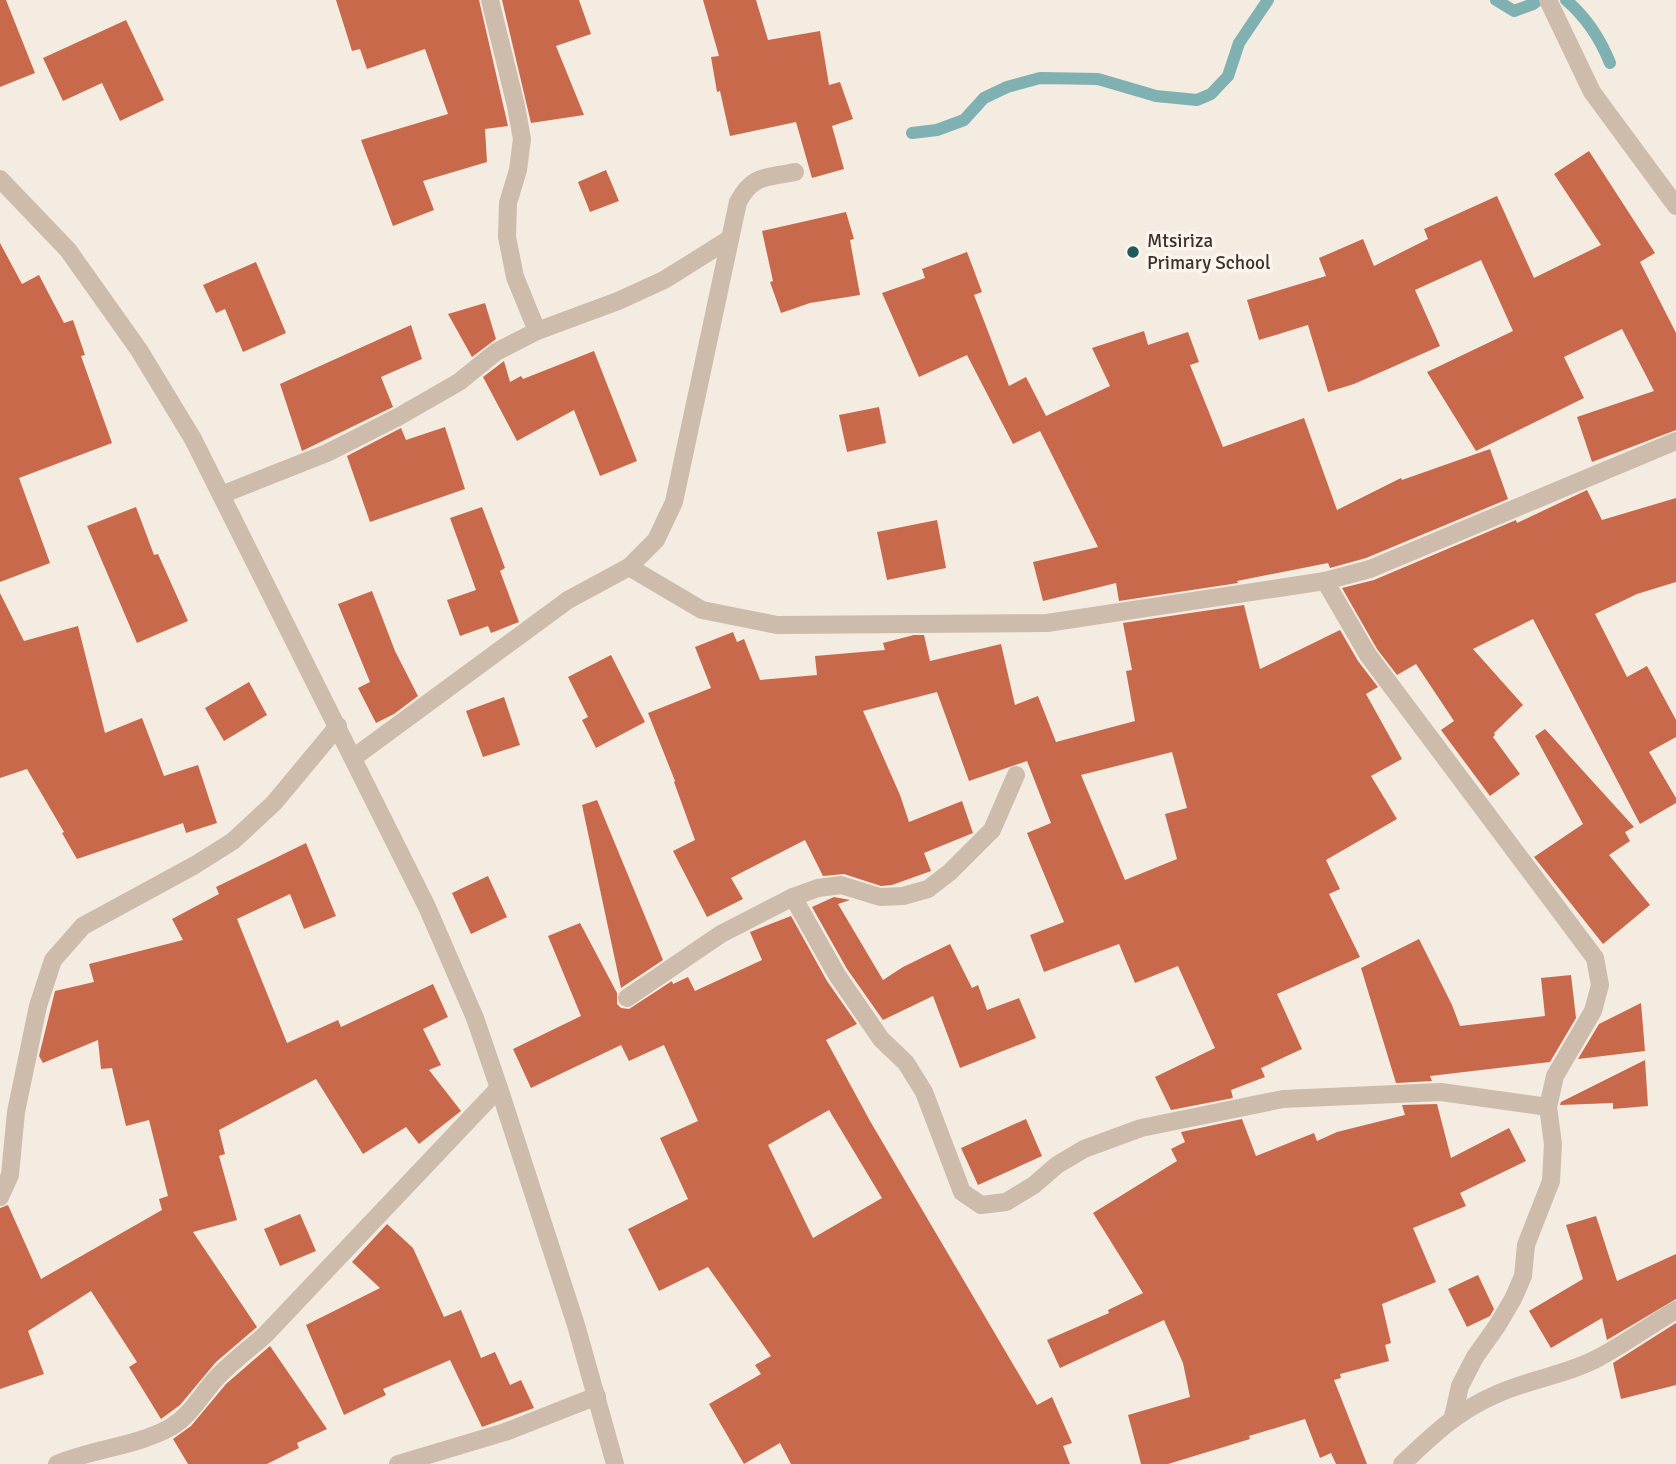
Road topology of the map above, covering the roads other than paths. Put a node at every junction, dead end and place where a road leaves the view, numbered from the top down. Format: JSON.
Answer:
{"nodes":[{"id":1,"x":490,"y":0,"type":"edge"},
{"id":2,"x":1548,"y":0,"type":"edge"},
{"id":3,"x":795,"y":172,"type":"dead end"},
{"id":4,"x":0,"y":179,"type":"edge"},
{"id":5,"x":1676,"y":206,"type":"edge"},
{"id":6,"x":728,"y":240,"type":"junction"},
{"id":7,"x":537,"y":331,"type":"junction"},
{"id":8,"x":1676,"y":441,"type":"edge"},
{"id":9,"x":221,"y":495,"type":"junction"},
{"id":10,"x":629,"y":567,"type":"junction"},
{"id":11,"x":1325,"y":581,"type":"junction"},
{"id":12,"x":338,"y":726,"type":"junction"},
{"id":13,"x":353,"y":758,"type":"junction"},
{"id":14,"x":1016,"y":775,"type":"dead end"},
{"id":15,"x":793,"y":897,"type":"junction"},
{"id":16,"x":627,"y":998,"type":"dead end"},
{"id":17,"x":499,"y":1088,"type":"junction"},
{"id":18,"x":1548,"y":1107,"type":"junction"},
{"id":19,"x":0,"y":1197,"type":"edge"},
{"id":20,"x":1676,"y":1310,"type":"edge"},
{"id":21,"x":597,"y":1396,"type":"junction"},
{"id":22,"x":1453,"y":1417,"type":"junction"},
{"id":23,"x":57,"y":1464,"type":"edge"},
{"id":24,"x":398,"y":1464,"type":"edge"},
{"id":25,"x":615,"y":1464,"type":"edge"},
{"id":26,"x":1402,"y":1464,"type":"edge"}],
"edges":[{"from":1,"to":7,"type":"street"},
{"from":2,"to":5,"type":"street"},
{"from":3,"to":6,"type":"street"},
{"from":4,"to":9,"type":"street"},
{"from":6,"to":7,"type":"street"},
{"from":6,"to":10,"type":"street"},
{"from":7,"to":9,"type":"street"},
{"from":8,"to":11,"type":"street"},
{"from":9,"to":12,"type":"street"},
{"from":10,"to":11,"type":"street"},
{"from":10,"to":13,"type":"street"},
{"from":11,"to":18,"type":"street"},
{"from":12,"to":13,"type":"street"},
{"from":12,"to":19,"type":"street"},
{"from":13,"to":17,"type":"street"},
{"from":14,"to":15,"type":"street"},
{"from":15,"to":16,"type":"street"},
{"from":15,"to":18,"type":"street"},
{"from":17,"to":21,"type":"street"},
{"from":17,"to":23,"type":"street"},
{"from":18,"to":22,"type":"street"},
{"from":20,"to":22,"type":"street"},
{"from":21,"to":24,"type":"street"},
{"from":21,"to":25,"type":"street"},
{"from":22,"to":26,"type":"street"}]}
